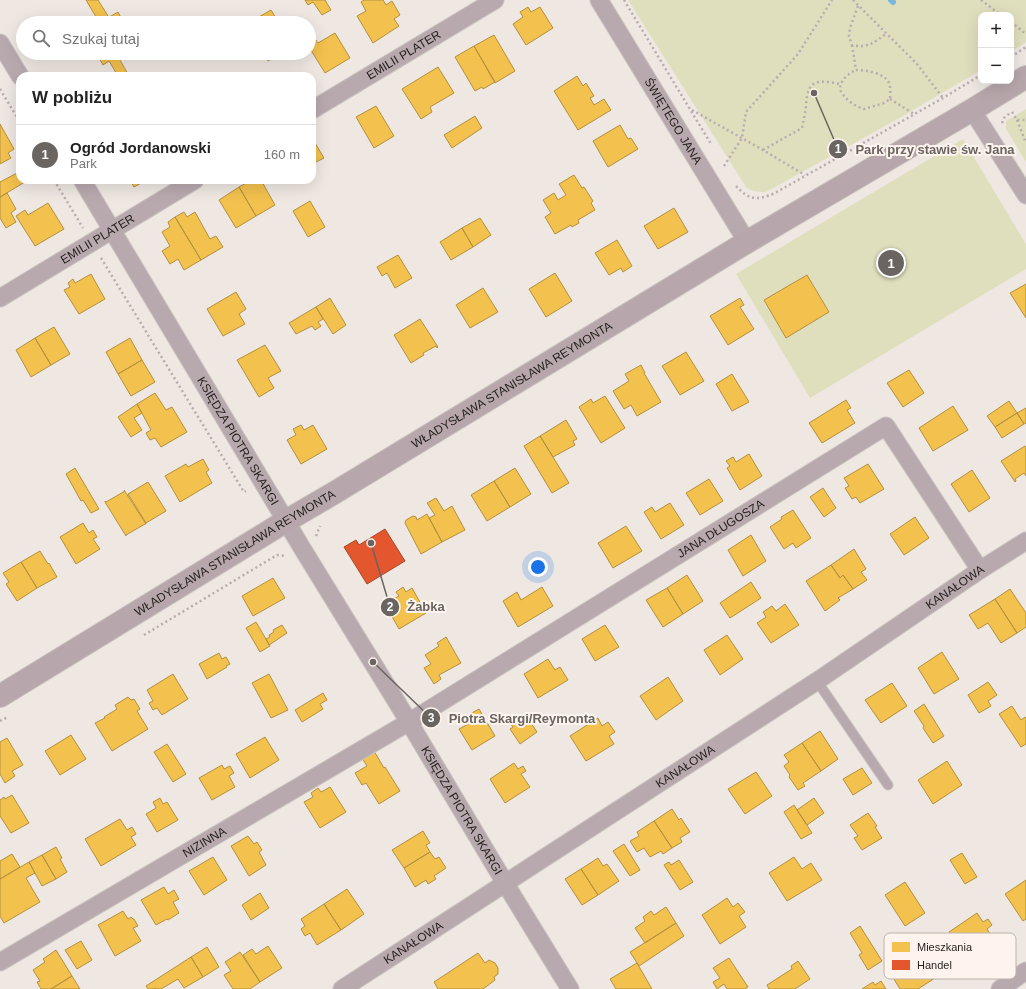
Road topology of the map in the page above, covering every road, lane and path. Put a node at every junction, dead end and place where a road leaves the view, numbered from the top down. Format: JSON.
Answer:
{"nodes":[{"id":1,"x":495,"y":0,"type":"edge"},
{"id":2,"x":599,"y":0,"type":"edge"},
{"id":3,"x":624,"y":0,"type":"edge"},
{"id":4,"x":832,"y":0,"type":"edge"},
{"id":5,"x":853,"y":0,"type":"edge"},
{"id":6,"x":981,"y":0,"type":"edge"},
{"id":7,"x":858,"y":6,"type":"junction"},
{"id":8,"x":997,"y":12,"type":"edge"},
{"id":9,"x":1014,"y":24,"type":"edge"},
{"id":10,"x":887,"y":33,"type":"junction"},
{"id":11,"x":1026,"y":34,"type":"edge"},
{"id":12,"x":0,"y":43,"type":"edge"},
{"id":13,"x":852,"y":45,"type":"junction"},
{"id":14,"x":1026,"y":47,"type":"edge"},
{"id":15,"x":1014,"y":55,"type":"edge"},
{"id":16,"x":856,"y":70,"type":"junction"},
{"id":17,"x":18,"y":72,"type":"edge"},
{"id":18,"x":978,"y":77,"type":"edge"},
{"id":19,"x":1026,"y":77,"type":"edge"},
{"id":20,"x":841,"y":84,"type":"junction"},
{"id":21,"x":0,"y":89,"type":"edge"},
{"id":22,"x":944,"y":98,"type":"junction"},
{"id":23,"x":890,"y":99,"type":"junction"},
{"id":24,"x":316,"y":108,"type":"edge"},
{"id":25,"x":690,"y":109,"type":"junction"},
{"id":26,"x":972,"y":110,"type":"junction"},
{"id":27,"x":1012,"y":112,"type":"dead end"},
{"id":28,"x":915,"y":114,"type":"junction"},
{"id":29,"x":16,"y":115,"type":"edge"},
{"id":30,"x":1017,"y":120,"type":"junction"},
{"id":31,"x":1026,"y":120,"type":"edge"},
{"id":32,"x":742,"y":138,"type":"junction"},
{"id":33,"x":1026,"y":143,"type":"edge"},
{"id":34,"x":713,"y":147,"type":"dead end"},
{"id":35,"x":763,"y":150,"type":"junction"},
{"id":36,"x":720,"y":160,"type":"dead end"},
{"id":37,"x":806,"y":176,"type":"junction"},
{"id":38,"x":56,"y":184,"type":"edge"},
{"id":39,"x":84,"y":184,"type":"edge"},
{"id":40,"x":188,"y":184,"type":"edge"},
{"id":41,"x":735,"y":185,"type":"dead end"},
{"id":42,"x":1026,"y":195,"type":"edge"},
{"id":43,"x":111,"y":230,"type":"junction"},
{"id":44,"x":92,"y":242,"type":"junction"},
{"id":45,"x":747,"y":242,"type":"junction"},
{"id":46,"x":0,"y":298,"type":"edge"},
{"id":47,"x":244,"y":492,"type":"dead end"},
{"id":48,"x":286,"y":521,"type":"junction"},
{"id":49,"x":1026,"y":541,"type":"edge"},
{"id":50,"x":288,"y":556,"type":"dead end"},
{"id":51,"x":980,"y":570,"type":"junction"},
{"id":52,"x":142,"y":636,"type":"dead end"},
{"id":53,"x":817,"y":681,"type":"junction"},
{"id":54,"x":0,"y":696,"type":"edge"},
{"id":55,"x":14,"y":713,"type":"dead end"},
{"id":56,"x":0,"y":721,"type":"edge"},
{"id":57,"x":410,"y":722,"type":"junction"},
{"id":58,"x":888,"y":785,"type":"dead end"},
{"id":59,"x":505,"y":883,"type":"junction"},
{"id":60,"x":0,"y":962,"type":"edge"},
{"id":61,"x":1026,"y":971,"type":"edge"},
{"id":62,"x":1016,"y":978,"type":"edge"},
{"id":63,"x":1014,"y":979,"type":"edge"},
{"id":64,"x":342,"y":989,"type":"edge"},
{"id":65,"x":570,"y":989,"type":"edge"},
{"id":66,"x":1000,"y":989,"type":"edge"}],
"edges":[{"from":1,"to":24,"type":"street","name":"EMILII PLATER"},
{"from":2,"to":45,"type":"street","name":"ŚWIĘTEGO JANA"},
{"from":3,"to":25,"type":"path"},
{"from":4,"to":32,"type":"path"},
{"from":5,"to":7,"type":"path"},
{"from":6,"to":8,"type":"path"},
{"from":7,"to":10,"type":"path"},
{"from":7,"to":13,"type":"path"},
{"from":9,"to":11,"type":"path"},
{"from":10,"to":13,"type":"path"},
{"from":10,"to":22,"type":"path"},
{"from":12,"to":17,"type":"street"},
{"from":13,"to":16,"type":"path"},
{"from":14,"to":15,"type":"path"},
{"from":16,"to":20,"type":"path"},
{"from":16,"to":23,"type":"path"},
{"from":18,"to":22,"type":"path"},
{"from":19,"to":26,"type":"main road","name":"WŁADYSŁAWA STANISŁAWA REYMONTA"},
{"from":20,"to":23,"type":"path"},
{"from":20,"to":35,"type":"path"},
{"from":21,"to":29,"type":"path"},
{"from":22,"to":28,"type":"path"},
{"from":23,"to":28,"type":"path"},
{"from":25,"to":32,"type":"path"},
{"from":25,"to":34,"type":"path"},
{"from":26,"to":42,"type":"street"},
{"from":26,"to":45,"type":"main road","name":"WŁADYSŁAWA STANISŁAWA REYMONTA"},
{"from":27,"to":30,"type":"path"},
{"from":28,"to":37,"type":"path"},
{"from":30,"to":31,"type":"path"},
{"from":30,"to":33,"type":"path"},
{"from":32,"to":35,"type":"path"},
{"from":32,"to":36,"type":"path"},
{"from":35,"to":37,"type":"path"},
{"from":37,"to":41,"type":"path"},
{"from":38,"to":44,"type":"path"},
{"from":39,"to":43,"type":"street","name":"KSIĘDZA PIOTRA SKARGI"},
{"from":40,"to":43,"type":"street","name":"EMILII PLATER"},
{"from":43,"to":44,"type":"street","name":"EMILII PLATER"},
{"from":43,"to":48,"type":"street","name":"KSIĘDZA PIOTRA SKARGI"},
{"from":44,"to":46,"type":"street","name":"EMILII PLATER"},
{"from":44,"to":47,"type":"path"},
{"from":45,"to":48,"type":"main road","name":"WŁADYSŁAWA STANISŁAWA REYMONTA"},
{"from":48,"to":54,"type":"main road","name":"WŁADYSŁAWA STANISŁAWA REYMONTA"},
{"from":48,"to":57,"type":"street","name":"KSIĘDZA PIOTRA SKARGI"},
{"from":49,"to":51,"type":"street","name":"KANAŁOWA"},
{"from":50,"to":52,"type":"path"},
{"from":51,"to":53,"type":"street","name":"KANAŁOWA"},
{"from":51,"to":57,"type":"street","name":"JANA DŁUGOSZA"},
{"from":53,"to":58,"type":"lane"},
{"from":53,"to":59,"type":"street","name":"KANAŁOWA"},
{"from":55,"to":56,"type":"path"},
{"from":57,"to":59,"type":"street","name":"KSIĘDZA PIOTRA SKARGI"},
{"from":57,"to":60,"type":"street","name":"NIZINNA"},
{"from":59,"to":64,"type":"street","name":"KANAŁOWA"},
{"from":59,"to":65,"type":"street","name":"KSIĘDZA PIOTRA SKARGI"},
{"from":61,"to":62,"type":"street"},
{"from":63,"to":66,"type":"street"}]}
